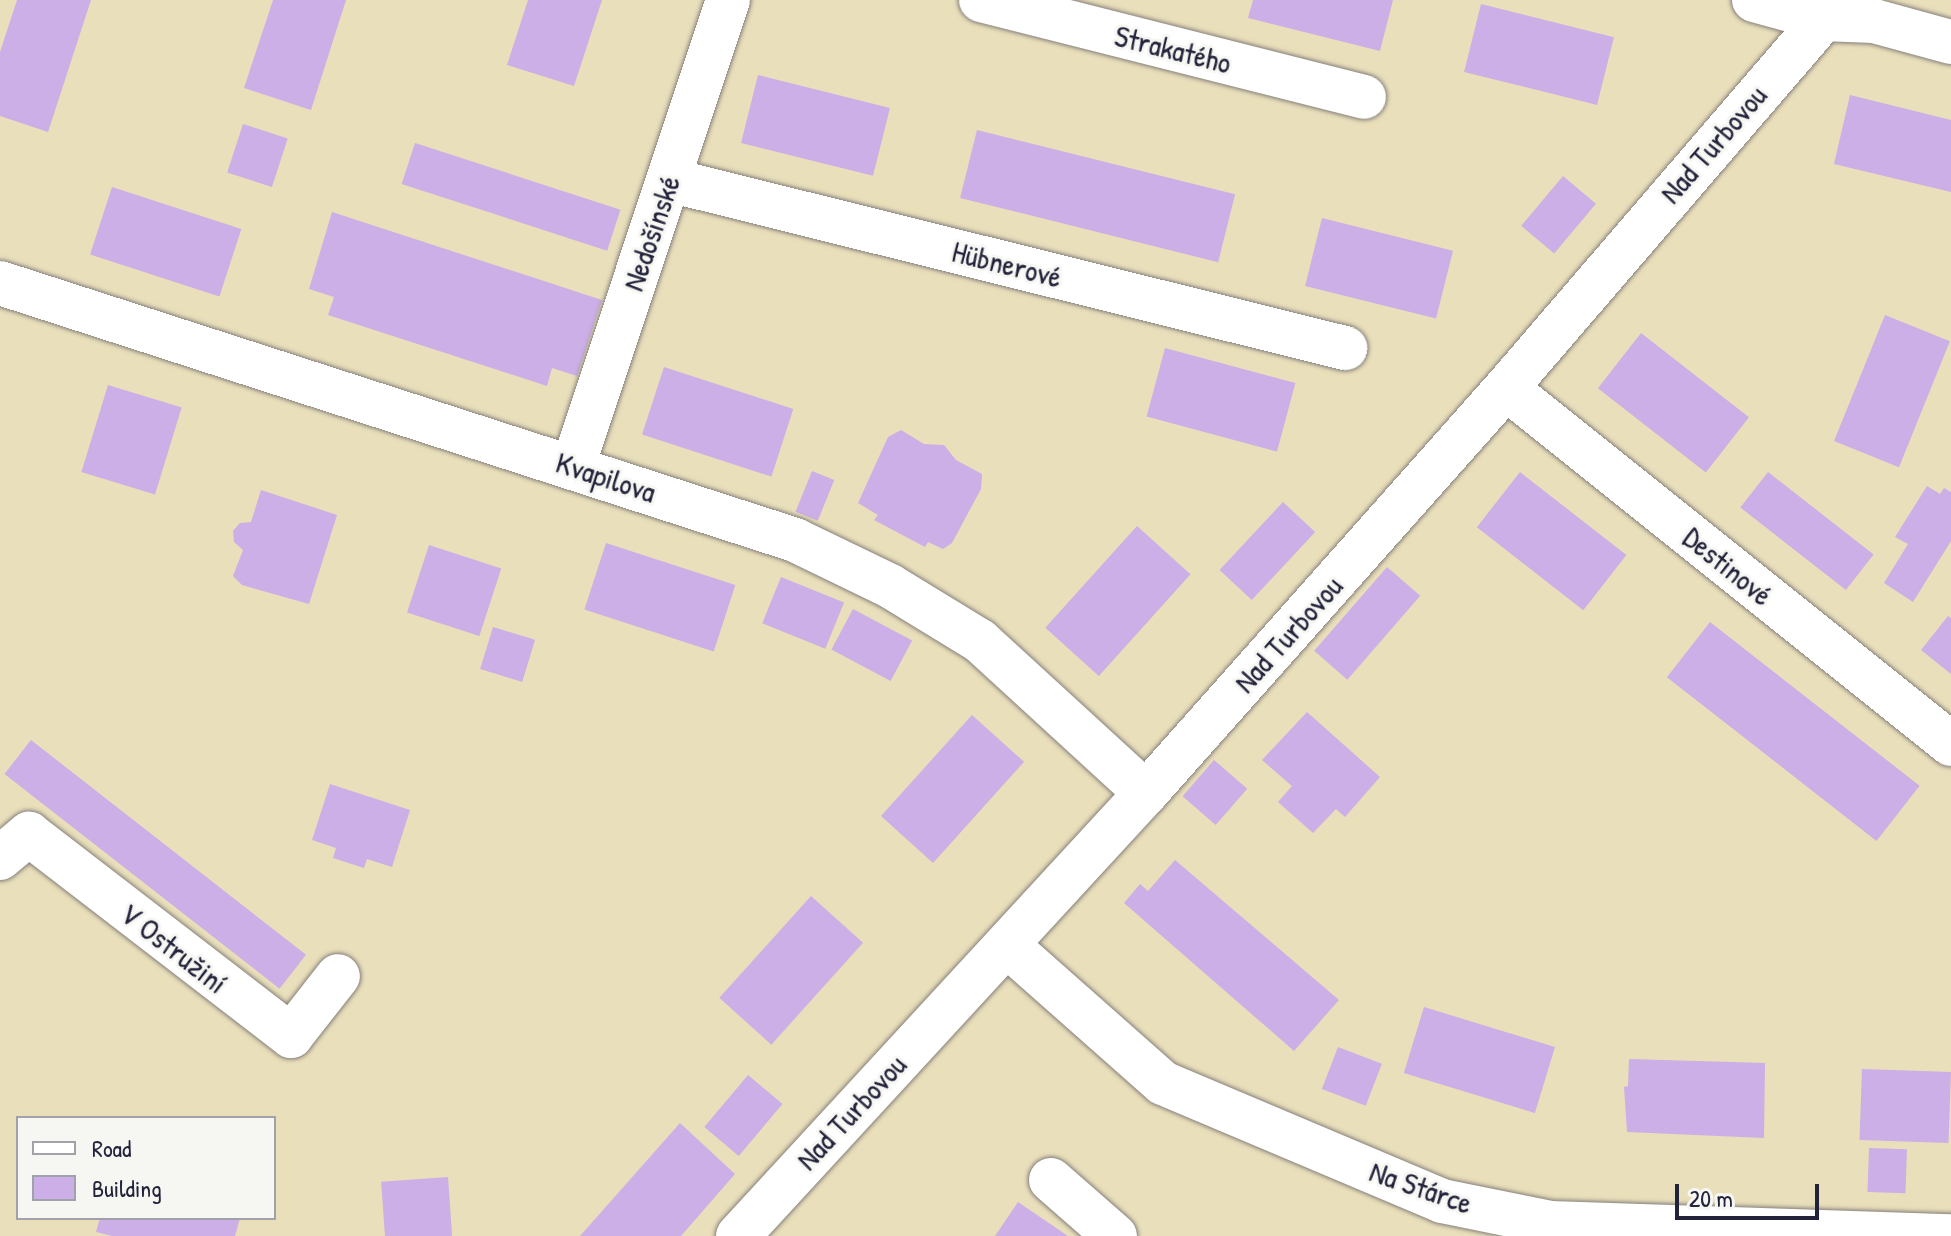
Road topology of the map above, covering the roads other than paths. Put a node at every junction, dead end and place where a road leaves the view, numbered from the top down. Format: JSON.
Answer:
{"nodes":[{"id":1,"x":728,"y":0,"type":"edge"},
{"id":2,"x":981,"y":0,"type":"edge"},
{"id":3,"x":1754,"y":0,"type":"edge"},
{"id":4,"x":1871,"y":11,"type":"edge"},
{"id":5,"x":1823,"y":19,"type":"junction"},
{"id":6,"x":1951,"y":42,"type":"edge"},
{"id":7,"x":1364,"y":97,"type":"dead end"},
{"id":8,"x":669,"y":180,"type":"junction"},
{"id":9,"x":0,"y":283,"type":"edge"},
{"id":10,"x":1345,"y":348,"type":"dead end"},
{"id":11,"x":1506,"y":388,"type":"junction"},
{"id":12,"x":573,"y":466,"type":"junction"},
{"id":13,"x":1951,"y":744,"type":"edge"},
{"id":14,"x":1146,"y":793,"type":"junction"},
{"id":15,"x":0,"y":858,"type":"edge"},
{"id":16,"x":1007,"y":945,"type":"junction"},
{"id":17,"x":338,"y":976,"type":"dead end"},
{"id":18,"x":1051,"y":1180,"type":"dead end"},
{"id":19,"x":738,"y":1236,"type":"edge"},
{"id":20,"x":1115,"y":1236,"type":"edge"},
{"id":21,"x":1951,"y":1236,"type":"edge"}],
"edges":[{"from":1,"to":8,"type":"street","name":"Nedošínské"},
{"from":2,"to":7,"type":"street","name":"Strakatého"},
{"from":3,"to":5,"type":"street"},
{"from":4,"to":5,"type":"street"},
{"from":4,"to":6,"type":"street"},
{"from":5,"to":11,"type":"street","name":"Nad Turbovou"},
{"from":8,"to":10,"type":"street","name":"Hübnerové"},
{"from":8,"to":12,"type":"street","name":"Nedošínské"},
{"from":9,"to":12,"type":"street","name":"Kvapilova"},
{"from":11,"to":13,"type":"street","name":"Destinové"},
{"from":11,"to":14,"type":"street","name":"Nad Turbovou"},
{"from":12,"to":14,"type":"street","name":"Kvapilova"},
{"from":14,"to":16,"type":"street","name":"Nad Turbovou"},
{"from":15,"to":17,"type":"street","name":"V Ostružiní"},
{"from":16,"to":19,"type":"street","name":"Nad Turbovou"},
{"from":16,"to":21,"type":"street","name":"Na Stárce"},
{"from":18,"to":20,"type":"street"}]}
